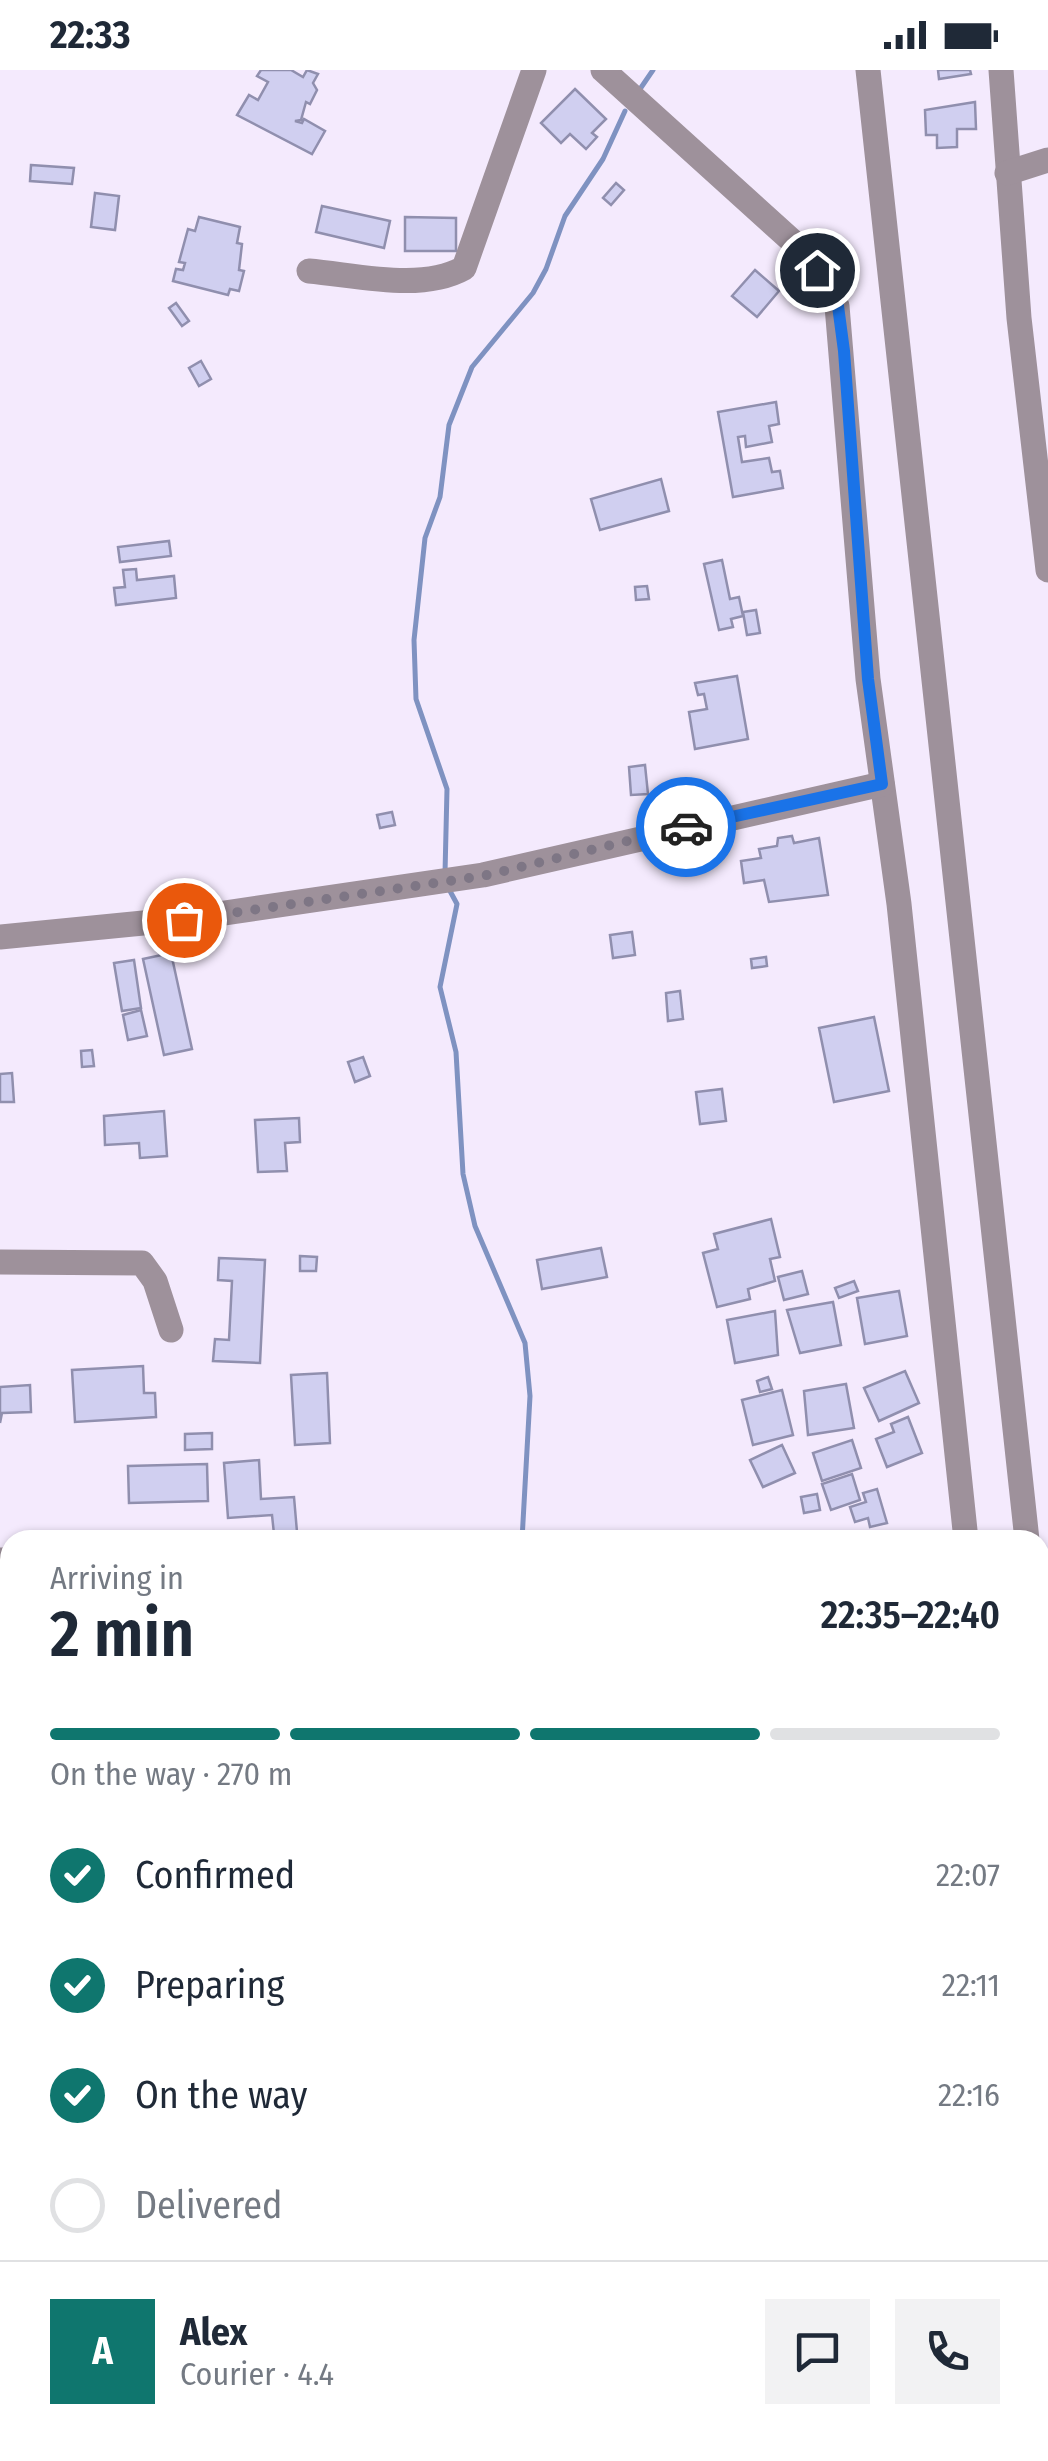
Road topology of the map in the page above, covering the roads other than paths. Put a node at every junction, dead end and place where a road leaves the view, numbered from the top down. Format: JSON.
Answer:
{"nodes":[{"id":1,"x":534,"y":70,"type":"edge"},
{"id":2,"x":603,"y":70,"type":"edge"},
{"id":3,"x":868,"y":70,"type":"edge"},
{"id":4,"x":1000,"y":70,"type":"edge"},
{"id":5,"x":1048,"y":160,"type":"edge"},
{"id":6,"x":1007,"y":173,"type":"junction"},
{"id":7,"x":308,"y":271,"type":"dead end"},
{"id":8,"x":1048,"y":570,"type":"edge"},
{"id":9,"x":882,"y":784,"type":"junction"},
{"id":10,"x":0,"y":937,"type":"edge"},
{"id":11,"x":0,"y":1262,"type":"edge"},
{"id":12,"x":171,"y":1330,"type":"dead end"},
{"id":13,"x":965,"y":1530,"type":"edge"},
{"id":14,"x":1026,"y":1530,"type":"edge"}],
"edges":[{"from":1,"to":7,"type":"street"},
{"from":2,"to":9,"type":"street"},
{"from":3,"to":14,"type":"street"},
{"from":4,"to":6,"type":"street"},
{"from":5,"to":6,"type":"street"},
{"from":6,"to":8,"type":"street"},
{"from":9,"to":10,"type":"street"},
{"from":9,"to":13,"type":"street"},
{"from":11,"to":12,"type":"street"}]}
